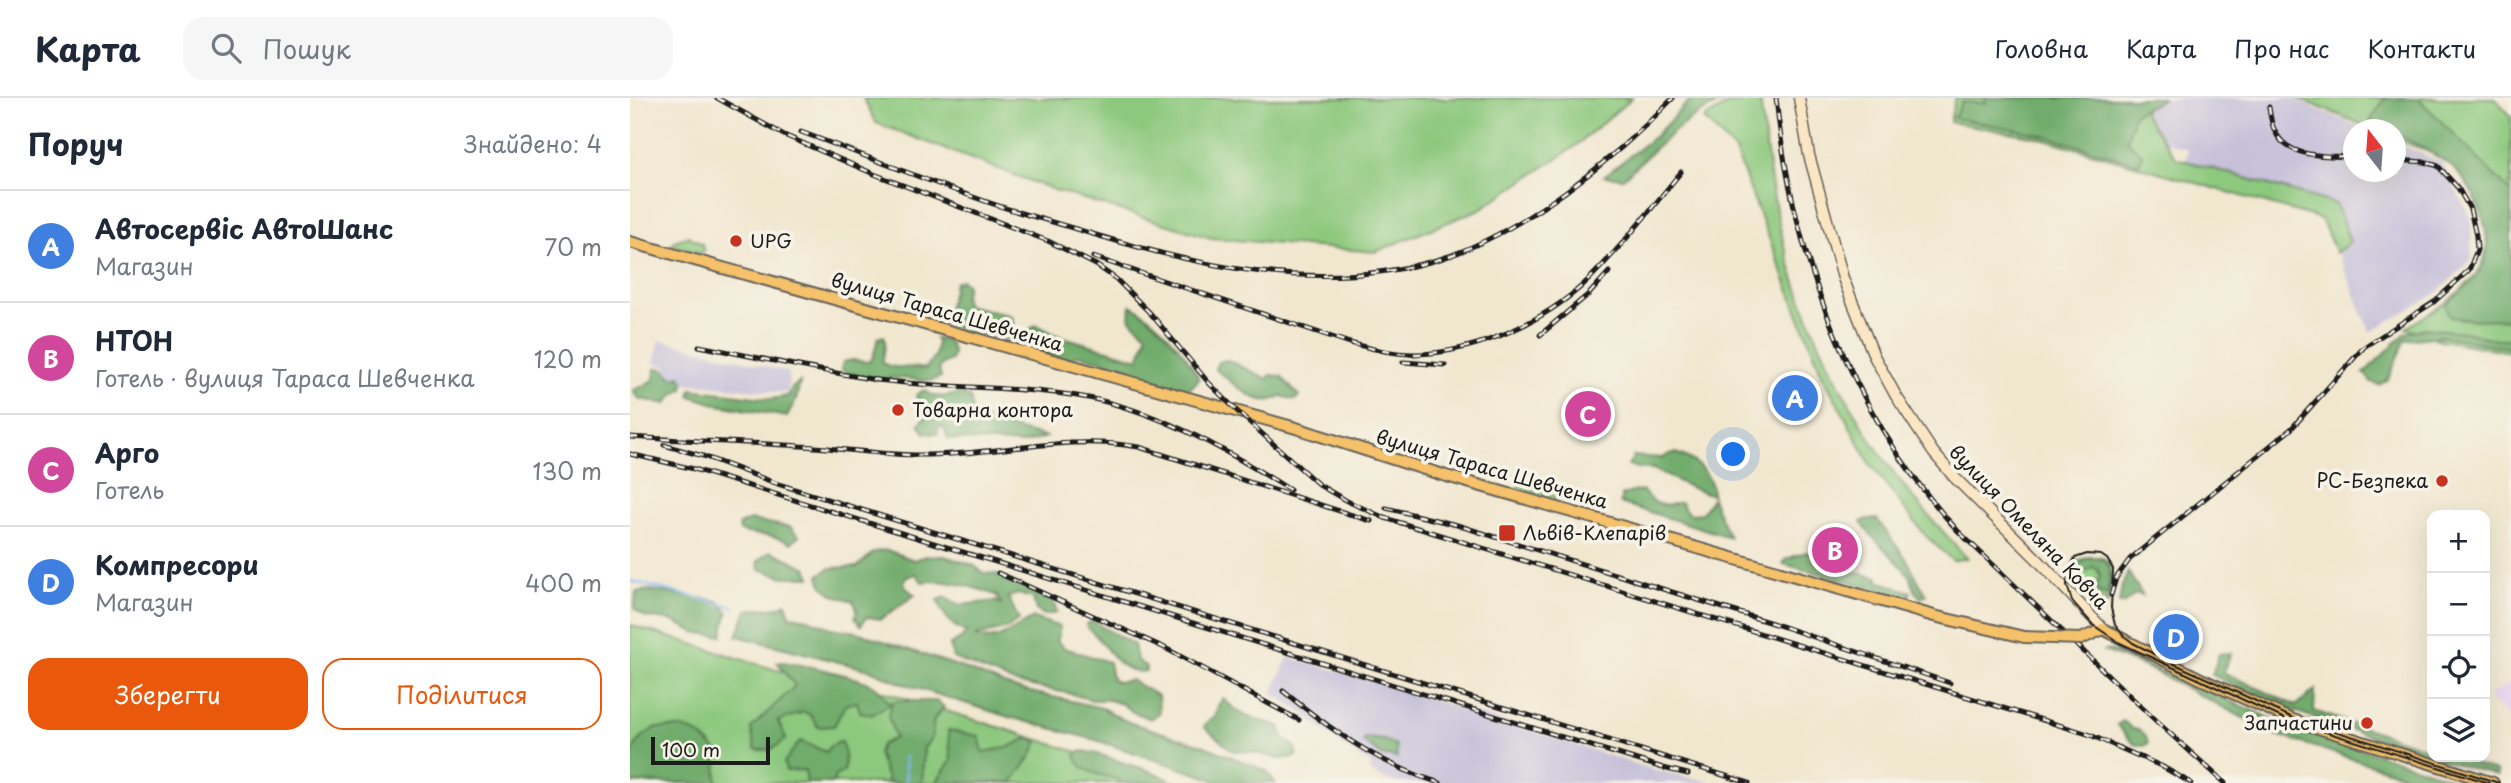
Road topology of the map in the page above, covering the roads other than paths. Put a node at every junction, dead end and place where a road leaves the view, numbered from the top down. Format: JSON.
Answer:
{"nodes":[{"id":1,"x":1799,"y":98,"type":"edge"},
{"id":2,"x":630,"y":242,"type":"edge"},
{"id":3,"x":2103,"y":629,"type":"junction"},
{"id":4,"x":2493,"y":783,"type":"edge"}],
"edges":[{"from":1,"to":3,"type":"main road","name":"вулиця Омеляна Ковча"},
{"from":2,"to":3,"type":"main road","name":"вулиця Тараса Шевченка","bridge":true},
{"from":3,"to":4,"type":"main road"}]}
